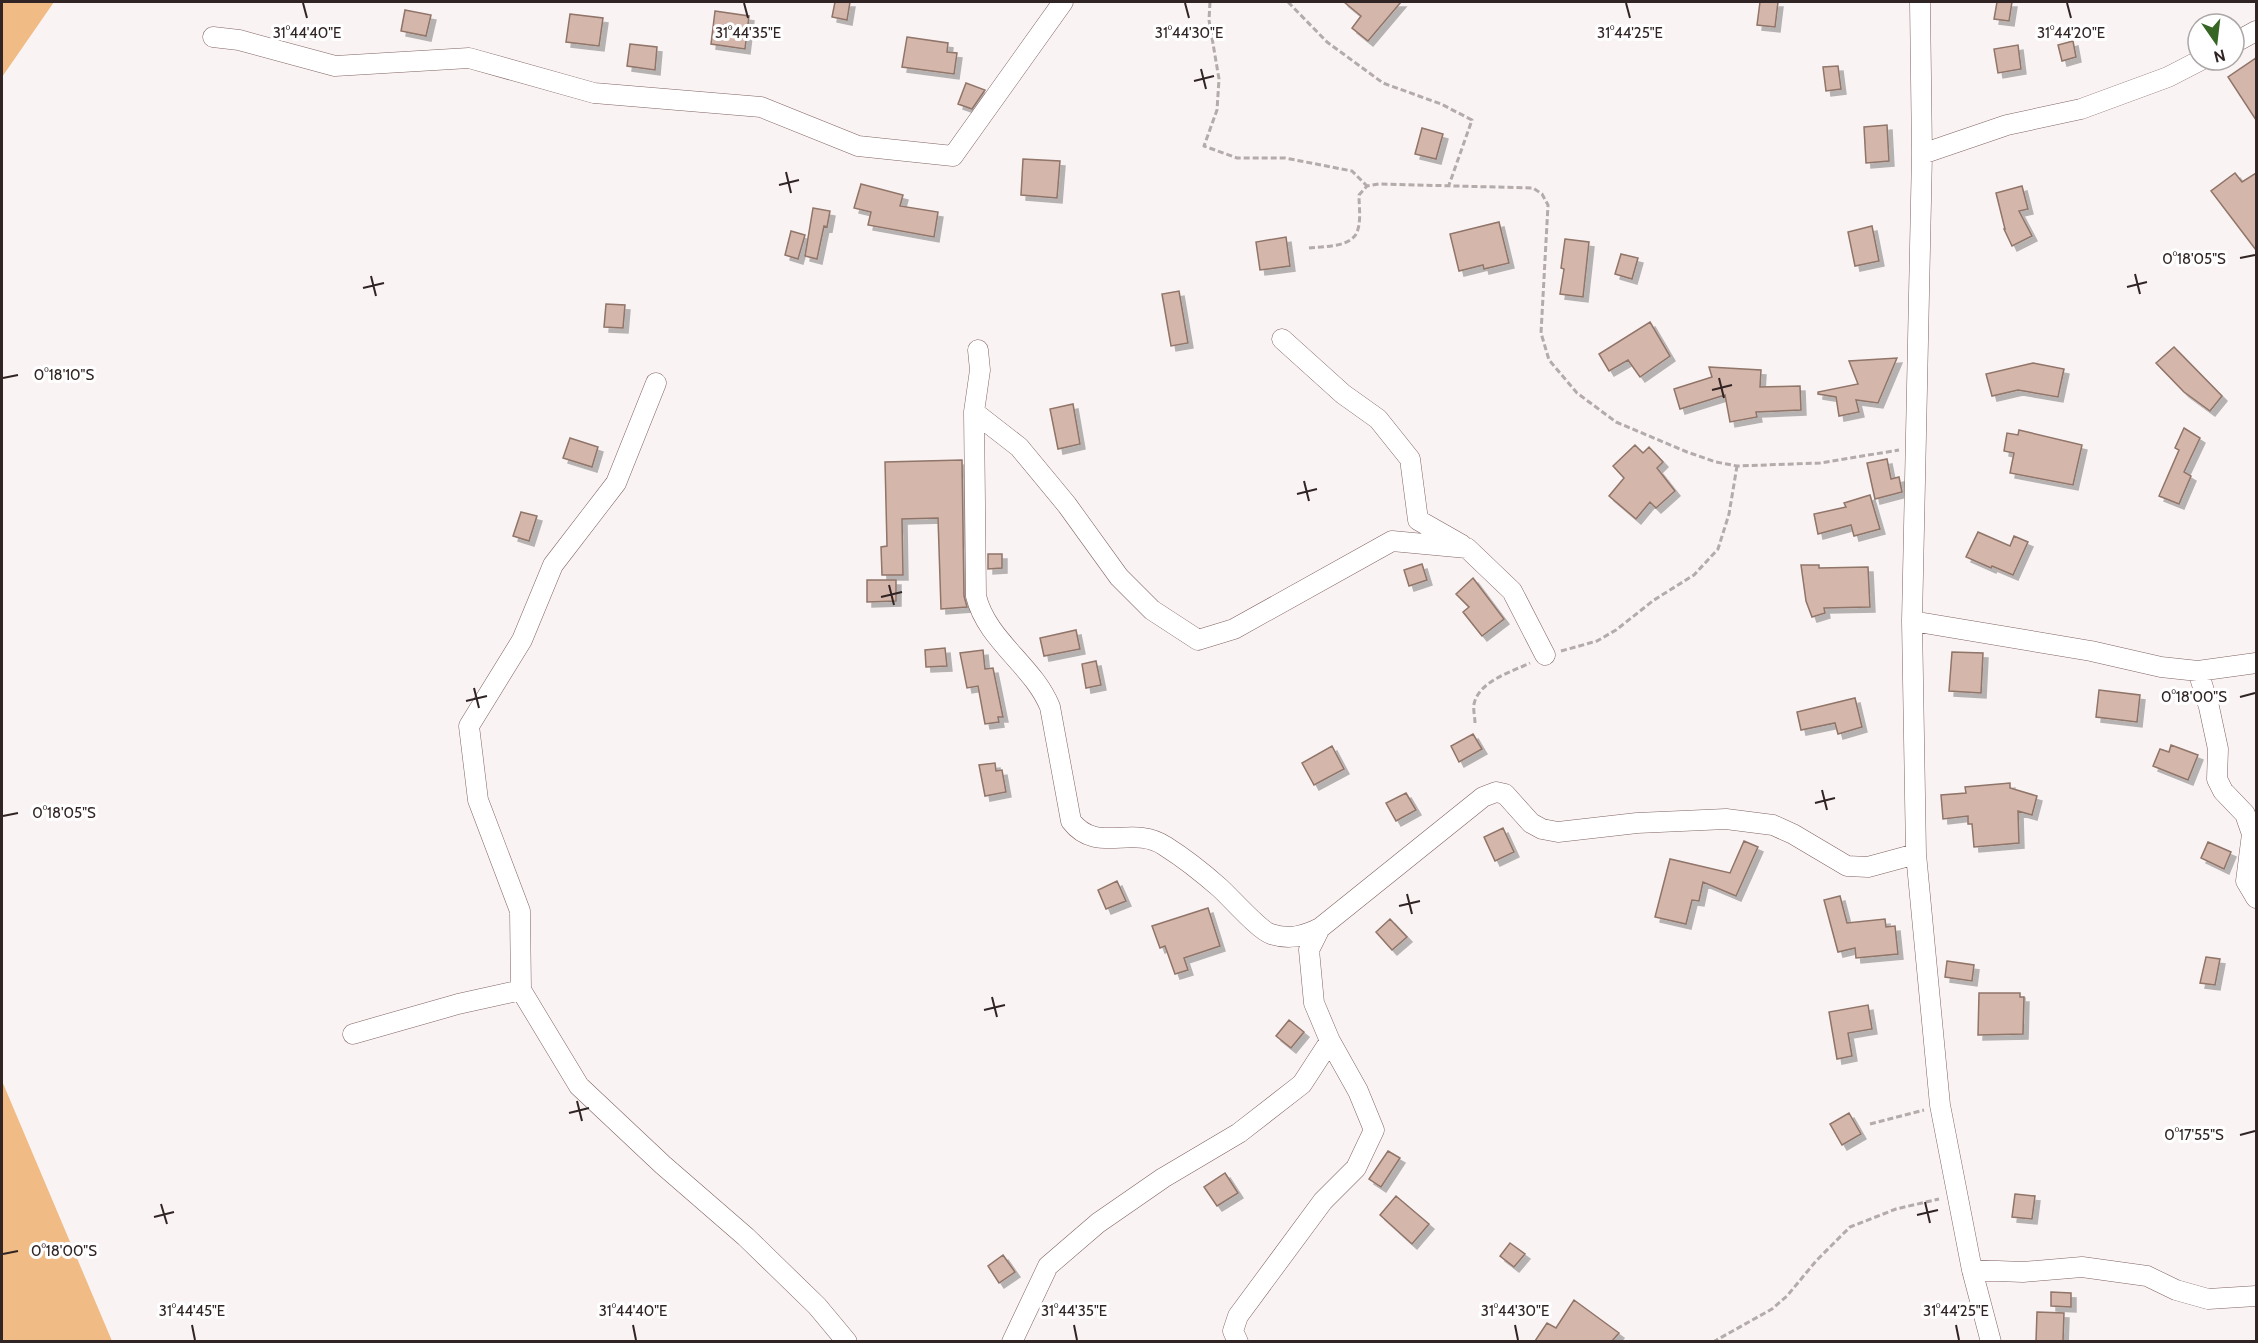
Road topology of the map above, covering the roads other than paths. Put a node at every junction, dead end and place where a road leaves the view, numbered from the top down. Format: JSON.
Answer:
{"nodes":[{"id":1,"x":1063,"y":2,"type":"edge"},
{"id":2,"x":1920,"y":2,"type":"edge"},
{"id":3,"x":213,"y":37,"type":"dead end"},
{"id":4,"x":2186,"y":68,"type":"edge"},
{"id":5,"x":1923,"y":154,"type":"junction"},
{"id":6,"x":1282,"y":339,"type":"dead end"},
{"id":7,"x":978,"y":350,"type":"dead end"},
{"id":8,"x":656,"y":383,"type":"dead end"},
{"id":9,"x":974,"y":412,"type":"junction"},
{"id":10,"x":1467,"y":548,"type":"junction"},
{"id":11,"x":1911,"y":621,"type":"junction"},
{"id":12,"x":1545,"y":655,"type":"road end"},
{"id":13,"x":2256,"y":663,"type":"edge"},
{"id":14,"x":2198,"y":671,"type":"junction"},
{"id":15,"x":1916,"y":854,"type":"junction"},
{"id":16,"x":2256,"y":898,"type":"edge"},
{"id":17,"x":1320,"y":928,"type":"junction"},
{"id":18,"x":521,"y":990,"type":"junction"},
{"id":19,"x":353,"y":1034,"type":"dead end"},
{"id":20,"x":1330,"y":1041,"type":"junction"},
{"id":21,"x":1972,"y":1270,"type":"junction"},
{"id":22,"x":2256,"y":1296,"type":"edge"},
{"id":23,"x":847,"y":1341,"type":"edge"},
{"id":24,"x":1012,"y":1341,"type":"edge"},
{"id":25,"x":1238,"y":1341,"type":"edge"},
{"id":26,"x":1991,"y":1341,"type":"edge"}],
"edges":[{"from":1,"to":3,"type":"street"},
{"from":2,"to":5,"type":"street"},
{"from":4,"to":5,"type":"street"},
{"from":5,"to":11,"type":"street"},
{"from":6,"to":10,"type":"street"},
{"from":7,"to":9,"type":"street"},
{"from":8,"to":18,"type":"street"},
{"from":9,"to":10,"type":"street"},
{"from":9,"to":17,"type":"street"},
{"from":10,"to":12,"type":"street"},
{"from":11,"to":14,"type":"street"},
{"from":11,"to":15,"type":"street"},
{"from":13,"to":14,"type":"street"},
{"from":14,"to":16,"type":"street"},
{"from":15,"to":17,"type":"street"},
{"from":15,"to":21,"type":"street"},
{"from":17,"to":20,"type":"street"},
{"from":18,"to":19,"type":"street"},
{"from":18,"to":23,"type":"street"},
{"from":20,"to":24,"type":"street"},
{"from":20,"to":25,"type":"street"},
{"from":21,"to":22,"type":"street"},
{"from":21,"to":26,"type":"street"}]}
